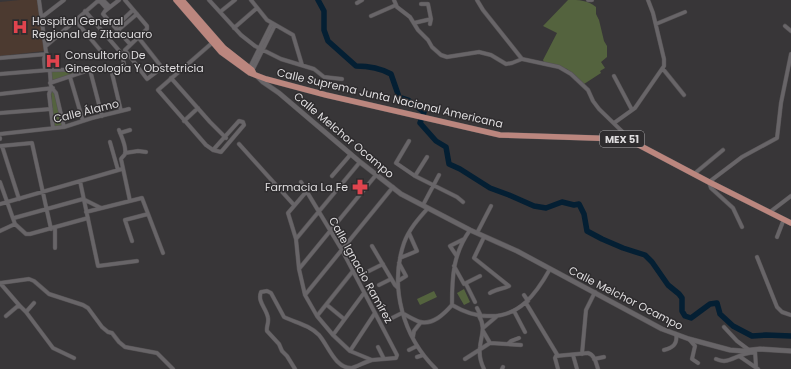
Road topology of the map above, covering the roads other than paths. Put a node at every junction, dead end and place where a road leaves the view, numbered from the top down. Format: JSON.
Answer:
{"nodes":[{"id":1,"x":39,"y":0,"type":"edge"},
{"id":2,"x":64,"y":0,"type":"edge"},
{"id":3,"x":99,"y":0,"type":"edge"},
{"id":4,"x":103,"y":0,"type":"edge"},
{"id":5,"x":119,"y":0,"type":"edge"},
{"id":6,"x":125,"y":0,"type":"edge"},
{"id":7,"x":176,"y":0,"type":"edge"},
{"id":8,"x":182,"y":0,"type":"edge"},
{"id":9,"x":209,"y":0,"type":"edge"},
{"id":10,"x":235,"y":0,"type":"edge"},
{"id":11,"x":250,"y":0,"type":"edge"},
{"id":12,"x":362,"y":0,"type":"edge"},
{"id":13,"x":394,"y":0,"type":"edge"},
{"id":14,"x":477,"y":0,"type":"edge"},
{"id":15,"x":588,"y":0,"type":"edge"},
{"id":16,"x":592,"y":0,"type":"edge"},
{"id":17,"x":648,"y":0,"type":"edge"},
{"id":18,"x":357,"y":3,"type":"dead end"},
{"id":19,"x":422,"y":4,"type":"dead end"},
{"id":20,"x":396,"y":5,"type":"junction"},
{"id":21,"x":108,"y":8,"type":"junction"},
{"id":22,"x":257,"y":8,"type":"junction"},
{"id":23,"x":133,"y":10,"type":"junction"},
{"id":24,"x":85,"y":11,"type":"junction"},
{"id":25,"x":220,"y":12,"type":"junction"},
{"id":26,"x":685,"y":12,"type":"dead end"},
{"id":27,"x":137,"y":14,"type":"junction"},
{"id":28,"x":371,"y":16,"type":"dead end"},
{"id":29,"x":42,"y":18,"type":"junction"},
{"id":30,"x":431,"y":19,"type":"junction"},
{"id":31,"x":75,"y":20,"type":"junction"},
{"id":32,"x":414,"y":23,"type":"junction"},
{"id":33,"x":274,"y":24,"type":"junction"},
{"id":34,"x":430,"y":24,"type":"dead end"},
{"id":35,"x":656,"y":24,"type":"junction"},
{"id":36,"x":785,"y":26,"type":"dead end"},
{"id":37,"x":114,"y":27,"type":"junction"},
{"id":38,"x":234,"y":28,"type":"junction"},
{"id":39,"x":117,"y":31,"type":"junction"},
{"id":40,"x":791,"y":31,"type":"edge"},
{"id":41,"x":138,"y":37,"type":"junction"},
{"id":42,"x":212,"y":43,"type":"junction"},
{"id":43,"x":130,"y":44,"type":"junction"},
{"id":44,"x":46,"y":46,"type":"junction"},
{"id":45,"x":261,"y":50,"type":"junction"},
{"id":46,"x":46,"y":53,"type":"junction"},
{"id":47,"x":791,"y":54,"type":"edge"},
{"id":48,"x":105,"y":56,"type":"dead end"},
{"id":49,"x":0,"y":58,"type":"edge"},
{"id":50,"x":522,"y":58,"type":"junction"},
{"id":51,"x":302,"y":65,"type":"junction"},
{"id":52,"x":111,"y":69,"type":"junction"},
{"id":53,"x":125,"y":69,"type":"dead end"},
{"id":54,"x":663,"y":69,"type":"junction"},
{"id":55,"x":47,"y":70,"type":"junction"},
{"id":56,"x":89,"y":70,"type":"junction"},
{"id":57,"x":116,"y":70,"type":"dead end"},
{"id":58,"x":252,"y":72,"type":"junction"},
{"id":59,"x":0,"y":74,"type":"edge"},
{"id":60,"x":614,"y":76,"type":"dead end"},
{"id":61,"x":70,"y":77,"type":"junction"},
{"id":62,"x":171,"y":78,"type":"junction"},
{"id":63,"x":342,"y":79,"type":"dead end"},
{"id":64,"x":51,"y":87,"type":"junction"},
{"id":65,"x":0,"y":94,"type":"edge"},
{"id":66,"x":684,"y":95,"type":"dead end"},
{"id":67,"x":198,"y":108,"type":"junction"},
{"id":68,"x":51,"y":109,"type":"junction"},
{"id":69,"x":129,"y":109,"type":"dead end"},
{"id":70,"x":632,"y":110,"type":"junction"},
{"id":71,"x":121,"y":111,"type":"junction"},
{"id":72,"x":0,"y":113,"type":"edge"},
{"id":73,"x":102,"y":116,"type":"junction"},
{"id":74,"x":82,"y":121,"type":"junction"},
{"id":75,"x":184,"y":121,"type":"junction"},
{"id":76,"x":614,"y":123,"type":"junction"},
{"id":77,"x":64,"y":127,"type":"junction"},
{"id":78,"x":53,"y":128,"type":"junction"},
{"id":79,"x":130,"y":130,"type":"dead end"},
{"id":80,"x":0,"y":134,"type":"edge"},
{"id":81,"x":225,"y":137,"type":"junction"},
{"id":82,"x":230,"y":141,"type":"junction"},
{"id":83,"x":409,"y":141,"type":"dead end"},
{"id":84,"x":110,"y":142,"type":"dead end"},
{"id":85,"x":632,"y":142,"type":"junction"},
{"id":86,"x":239,"y":144,"type":"dead end"},
{"id":87,"x":1,"y":146,"type":"edge"},
{"id":88,"x":213,"y":150,"type":"junction"},
{"id":89,"x":723,"y":150,"type":"dead end"},
{"id":90,"x":146,"y":152,"type":"dead end"},
{"id":91,"x":125,"y":153,"type":"junction"},
{"id":92,"x":351,"y":154,"type":"junction"},
{"id":93,"x":427,"y":157,"type":"dead end"},
{"id":94,"x":360,"y":162,"type":"junction"},
{"id":95,"x":120,"y":169,"type":"junction"},
{"id":96,"x":694,"y":174,"type":"junction"},
{"id":97,"x":376,"y":175,"type":"junction"},
{"id":98,"x":439,"y":175,"type":"dead end"},
{"id":99,"x":332,"y":176,"type":"dead end"},
{"id":100,"x":415,"y":176,"type":"junction"},
{"id":101,"x":80,"y":181,"type":"junction"},
{"id":102,"x":0,"y":182,"type":"edge"},
{"id":103,"x":300,"y":182,"type":"dead end"},
{"id":104,"x":709,"y":182,"type":"junction"},
{"id":105,"x":434,"y":186,"type":"junction"},
{"id":106,"x":393,"y":187,"type":"junction"},
{"id":107,"x":43,"y":192,"type":"junction"},
{"id":108,"x":306,"y":192,"type":"junction"},
{"id":109,"x":791,"y":196,"type":"edge"},
{"id":110,"x":19,"y":199,"type":"junction"},
{"id":111,"x":83,"y":199,"type":"junction"},
{"id":112,"x":130,"y":201,"type":"junction"},
{"id":113,"x":8,"y":202,"type":"junction"},
{"id":114,"x":463,"y":202,"type":"dead end"},
{"id":115,"x":0,"y":204,"type":"edge"},
{"id":116,"x":294,"y":205,"type":"junction"},
{"id":117,"x":423,"y":205,"type":"junction"},
{"id":118,"x":491,"y":206,"type":"dead end"},
{"id":119,"x":101,"y":208,"type":"junction"},
{"id":120,"x":428,"y":208,"type":"junction"},
{"id":121,"x":47,"y":209,"type":"junction"},
{"id":122,"x":318,"y":211,"type":"junction"},
{"id":123,"x":86,"y":212,"type":"junction"},
{"id":124,"x":770,"y":212,"type":"junction"},
{"id":125,"x":148,"y":214,"type":"junction"},
{"id":126,"x":14,"y":218,"type":"junction"},
{"id":127,"x":88,"y":218,"type":"junction"},
{"id":128,"x":784,"y":219,"type":"junction"},
{"id":129,"x":791,"y":223,"type":"edge"},
{"id":130,"x":15,"y":224,"type":"junction"},
{"id":131,"x":742,"y":227,"type":"dead end"},
{"id":132,"x":53,"y":228,"type":"junction"},
{"id":133,"x":330,"y":230,"type":"junction"},
{"id":134,"x":470,"y":230,"type":"junction"},
{"id":135,"x":0,"y":231,"type":"edge"},
{"id":136,"x":408,"y":233,"type":"junction"},
{"id":137,"x":477,"y":233,"type":"junction"},
{"id":138,"x":484,"y":237,"type":"junction"},
{"id":139,"x":777,"y":237,"type":"dead end"},
{"id":140,"x":296,"y":239,"type":"junction"},
{"id":141,"x":464,"y":239,"type":"junction"},
{"id":142,"x":132,"y":241,"type":"dead end"},
{"id":143,"x":372,"y":246,"type":"dead end"},
{"id":144,"x":55,"y":248,"type":"dead end"},
{"id":145,"x":342,"y":250,"type":"junction"},
{"id":146,"x":163,"y":253,"type":"dead end"},
{"id":147,"x":456,"y":256,"type":"junction"},
{"id":148,"x":757,"y":257,"type":"dead end"},
{"id":149,"x":400,"y":258,"type":"junction"},
{"id":150,"x":137,"y":261,"type":"dead end"},
{"id":151,"x":399,"y":263,"type":"junction"},
{"id":152,"x":383,"y":264,"type":"junction"},
{"id":153,"x":454,"y":265,"type":"junction"},
{"id":154,"x":299,"y":269,"type":"junction"},
{"id":155,"x":550,"y":269,"type":"junction"},
{"id":156,"x":353,"y":271,"type":"junction"},
{"id":157,"x":369,"y":271,"type":"dead end"},
{"id":158,"x":480,"y":276,"type":"dead end"},
{"id":159,"x":391,"y":278,"type":"junction"},
{"id":160,"x":398,"y":281,"type":"junction"},
{"id":161,"x":0,"y":283,"type":"edge"},
{"id":162,"x":466,"y":284,"type":"junction"},
{"id":163,"x":379,"y":285,"type":"dead end"},
{"id":164,"x":398,"y":288,"type":"junction"},
{"id":165,"x":491,"y":292,"type":"dead end"},
{"id":166,"x":595,"y":292,"type":"junction"},
{"id":167,"x":364,"y":293,"type":"junction"},
{"id":168,"x":305,"y":295,"type":"junction"},
{"id":169,"x":524,"y":295,"type":"dead end"},
{"id":170,"x":475,"y":302,"type":"dead end"},
{"id":171,"x":527,"y":302,"type":"junction"},
{"id":172,"x":34,"y":303,"type":"dead end"},
{"id":173,"x":19,"y":305,"type":"junction"},
{"id":174,"x":327,"y":305,"type":"junction"},
{"id":175,"x":452,"y":305,"type":"junction"},
{"id":176,"x":477,"y":308,"type":"dead end"},
{"id":177,"x":514,"y":311,"type":"junction"},
{"id":178,"x":26,"y":312,"type":"junction"},
{"id":179,"x":402,"y":313,"type":"junction"},
{"id":180,"x":376,"y":314,"type":"junction"},
{"id":181,"x":791,"y":315,"type":"edge"},
{"id":182,"x":6,"y":316,"type":"dead end"},
{"id":183,"x":317,"y":316,"type":"junction"},
{"id":184,"x":480,"y":316,"type":"junction"},
{"id":185,"x":496,"y":317,"type":"junction"},
{"id":186,"x":392,"y":318,"type":"dead end"},
{"id":187,"x":344,"y":320,"type":"junction"},
{"id":188,"x":420,"y":322,"type":"junction"},
{"id":189,"x":724,"y":327,"type":"dead end"},
{"id":190,"x":483,"y":330,"type":"junction"},
{"id":191,"x":525,"y":332,"type":"dead end"},
{"id":192,"x":676,"y":334,"type":"junction"},
{"id":193,"x":333,"y":335,"type":"junction"},
{"id":194,"x":413,"y":338,"type":"junction"},
{"id":195,"x":519,"y":338,"type":"dead end"},
{"id":196,"x":689,"y":339,"type":"junction"},
{"id":197,"x":490,"y":343,"type":"junction"},
{"id":198,"x":508,"y":344,"type":"junction"},
{"id":199,"x":521,"y":345,"type":"dead end"},
{"id":200,"x":417,"y":346,"type":"junction"},
{"id":201,"x":378,"y":347,"type":"dead end"},
{"id":202,"x":409,"y":350,"type":"dead end"},
{"id":203,"x":480,"y":350,"type":"junction"},
{"id":204,"x":664,"y":350,"type":"dead end"},
{"id":205,"x":753,"y":350,"type":"junction"},
{"id":206,"x":350,"y":351,"type":"junction"},
{"id":207,"x":791,"y":351,"type":"edge"},
{"id":208,"x":422,"y":354,"type":"junction"},
{"id":209,"x":572,"y":354,"type":"junction"},
{"id":210,"x":582,"y":354,"type":"junction"},
{"id":211,"x":558,"y":356,"type":"junction"},
{"id":212,"x":739,"y":356,"type":"junction"},
{"id":213,"x":417,"y":357,"type":"dead end"},
{"id":214,"x":604,"y":357,"type":"dead end"},
{"id":215,"x":74,"y":358,"type":"dead end"},
{"id":216,"x":384,"y":359,"type":"junction"},
{"id":217,"x":465,"y":359,"type":"dead end"},
{"id":218,"x":594,"y":359,"type":"junction"},
{"id":219,"x":716,"y":359,"type":"dead end"},
{"id":220,"x":756,"y":359,"type":"junction"},
{"id":221,"x":372,"y":360,"type":"junction"},
{"id":222,"x":698,"y":363,"type":"dead end"},
{"id":223,"x":749,"y":363,"type":"junction"},
{"id":224,"x":757,"y":368,"type":"edge"},
{"id":225,"x":173,"y":369,"type":"edge"},
{"id":226,"x":296,"y":369,"type":"edge"},
{"id":227,"x":436,"y":369,"type":"edge"},
{"id":228,"x":484,"y":369,"type":"edge"},
{"id":229,"x":558,"y":369,"type":"edge"},
{"id":230,"x":577,"y":369,"type":"edge"},
{"id":231,"x":598,"y":369,"type":"edge"}],
"edges":[{"from":1,"to":29,"type":"street"},
{"from":2,"to":29,"type":"street"},
{"from":3,"to":21,"type":"street"},
{"from":3,"to":24,"type":"street"},
{"from":4,"to":21,"type":"street"},
{"from":5,"to":21,"type":"street"},
{"from":6,"to":23,"type":"street"},
{"from":7,"to":42,"type":"main road","name":"Calle Suprema Junta Nacional Americana","number":"MEX 51"},
{"from":8,"to":58,"type":"main road","name":"Calle Suprema Junta Nacional Americana","number":"MEX 51"},
{"from":9,"to":25,"type":"street"},
{"from":10,"to":25,"type":"street"},
{"from":11,"to":22,"type":"street"},
{"from":12,"to":18,"type":"street"},
{"from":13,"to":20,"type":"street"},
{"from":14,"to":50,"type":"street"},
{"from":15,"to":16,"type":"street"},
{"from":17,"to":35,"type":"street"},
{"from":19,"to":30,"type":"street"},
{"from":20,"to":28,"type":"street"},
{"from":20,"to":32,"type":"street"},
{"from":21,"to":37,"type":"street"},
{"from":22,"to":33,"type":"street"},
{"from":22,"to":38,"type":"street"},
{"from":23,"to":27,"type":"street"},
{"from":23,"to":37,"type":"street"},
{"from":24,"to":31,"type":"street"},
{"from":24,"to":53,"type":"street"},
{"from":25,"to":38,"type":"street"},
{"from":26,"to":35,"type":"street"},
{"from":27,"to":39,"type":"street"},
{"from":27,"to":41,"type":"street"},
{"from":29,"to":44,"type":"street"},
{"from":30,"to":32,"type":"street"},
{"from":30,"to":34,"type":"street"},
{"from":31,"to":44,"type":"street"},
{"from":31,"to":48,"type":"street"},
{"from":32,"to":50,"type":"street"},
{"from":33,"to":45,"type":"street"},
{"from":33,"to":51,"type":"street"},
{"from":35,"to":54,"type":"street"},
{"from":36,"to":40,"type":"street"},
{"from":37,"to":39,"type":"street"},
{"from":38,"to":45,"type":"street"},
{"from":39,"to":43,"type":"street"},
{"from":41,"to":43,"type":"street"},
{"from":41,"to":43,"type":"street"},
{"from":42,"to":58,"type":"main road","name":"Calle Suprema Junta Nacional Americana","number":"MEX 51"},
{"from":42,"to":62,"type":"street"},
{"from":44,"to":46,"type":"street"},
{"from":45,"to":51,"type":"street"},
{"from":45,"to":58,"type":"street"},
{"from":46,"to":49,"type":"street"},
{"from":46,"to":55,"type":"street"},
{"from":47,"to":104,"type":"street"},
{"from":50,"to":76,"type":"street"},
{"from":51,"to":63,"type":"street"},
{"from":52,"to":56,"type":"street"},
{"from":52,"to":57,"type":"street"},
{"from":52,"to":71,"type":"street"},
{"from":54,"to":66,"type":"street"},
{"from":54,"to":70,"type":"street"},
{"from":55,"to":56,"type":"street"},
{"from":55,"to":59,"type":"street"},
{"from":55,"to":64,"type":"street"},
{"from":56,"to":61,"type":"street"},
{"from":56,"to":73,"type":"street"},
{"from":58,"to":85,"type":"main road","name":"Calle Suprema Junta Nacional Americana","number":"MEX 51"},
{"from":58,"to":92,"type":"street","name":"Calle Melchor Ocampo"},
{"from":60,"to":70,"type":"street"},
{"from":61,"to":64,"type":"street"},
{"from":61,"to":74,"type":"street"},
{"from":62,"to":67,"type":"street"},
{"from":62,"to":75,"type":"street"},
{"from":64,"to":65,"type":"street"},
{"from":64,"to":68,"type":"street"},
{"from":64,"to":77,"type":"street"},
{"from":67,"to":75,"type":"street"},
{"from":67,"to":81,"type":"street"},
{"from":68,"to":72,"type":"street"},
{"from":68,"to":78,"type":"street"},
{"from":69,"to":71,"type":"street","name":"Calle Álamo"},
{"from":70,"to":76,"type":"street"},
{"from":71,"to":73,"type":"street","name":"Calle Álamo"},
{"from":73,"to":74,"type":"street","name":"Calle Álamo"},
{"from":74,"to":77,"type":"street","name":"Calle Álamo"},
{"from":75,"to":88,"type":"street"},
{"from":76,"to":85,"type":"street"},
{"from":77,"to":78,"type":"street","name":"Calle Álamo"},
{"from":78,"to":80,"type":"street","name":"Calle Álamo"},
{"from":79,"to":91,"type":"street"},
{"from":81,"to":82,"type":"street"},
{"from":81,"to":82,"type":"street"},
{"from":81,"to":88,"type":"street"},
{"from":82,"to":88,"type":"street"},
{"from":83,"to":100,"type":"street"},
{"from":84,"to":95,"type":"street"},
{"from":85,"to":96,"type":"main road","name":"Calle Suprema Junta Nacional Americana","number":"MEX 51"},
{"from":86,"to":116,"type":"street"},
{"from":87,"to":107,"type":"street"},
{"from":87,"to":110,"type":"street"},
{"from":89,"to":96,"type":"street"},
{"from":90,"to":91,"type":"street"},
{"from":91,"to":95,"type":"street"},
{"from":92,"to":94,"type":"street","name":"Calle Melchor Ocampo"},
{"from":92,"to":99,"type":"street"},
{"from":93,"to":100,"type":"street"},
{"from":94,"to":97,"type":"street","name":"Calle Melchor Ocampo"},
{"from":94,"to":122,"type":"street"},
{"from":95,"to":101,"type":"street"},
{"from":95,"to":112,"type":"street"},
{"from":96,"to":104,"type":"main road","name":"Calle Suprema Junta Nacional Americana","number":"MEX 51"},
{"from":97,"to":106,"type":"street","name":"Calle Melchor Ocampo"},
{"from":97,"to":133,"type":"street"},
{"from":98,"to":105,"type":"street"},
{"from":100,"to":105,"type":"street"},
{"from":101,"to":107,"type":"street"},
{"from":101,"to":111,"type":"street"},
{"from":102,"to":113,"type":"street"},
{"from":103,"to":108,"type":"street","name":"Calle Ignacio Ramírez"},
{"from":104,"to":124,"type":"main road","name":"Calle Suprema Junta Nacional Americana","number":"MEX 51"},
{"from":104,"to":131,"type":"street"},
{"from":105,"to":114,"type":"street"},
{"from":105,"to":117,"type":"street"},
{"from":106,"to":117,"type":"street","name":"Calle Melchor Ocampo"},
{"from":106,"to":145,"type":"street"},
{"from":107,"to":110,"type":"street"},
{"from":107,"to":121,"type":"street"},
{"from":108,"to":116,"type":"street"},
{"from":108,"to":122,"type":"street","name":"Calle Ignacio Ramírez"},
{"from":109,"to":124,"type":"street"},
{"from":110,"to":113,"type":"street"},
{"from":111,"to":119,"type":"street"},
{"from":111,"to":121,"type":"street"},
{"from":111,"to":123,"type":"street"},
{"from":112,"to":119,"type":"street"},
{"from":112,"to":125,"type":"street"},
{"from":113,"to":115,"type":"street"},
{"from":113,"to":126,"type":"street"},
{"from":116,"to":140,"type":"street"},
{"from":117,"to":120,"type":"street","name":"Calle Melchor Ocampo"},
{"from":118,"to":137,"type":"street"},
{"from":119,"to":123,"type":"street"},
{"from":120,"to":134,"type":"street","name":"Calle Melchor Ocampo"},
{"from":120,"to":136,"type":"street"},
{"from":121,"to":126,"type":"street"},
{"from":121,"to":132,"type":"street"},
{"from":122,"to":133,"type":"street","name":"Calle Ignacio Ramírez"},
{"from":122,"to":140,"type":"street"},
{"from":123,"to":127,"type":"street"},
{"from":124,"to":128,"type":"main road","name":"Calle Suprema Junta Nacional Americana","number":"MEX 51"},
{"from":125,"to":142,"type":"street"},
{"from":125,"to":146,"type":"street"},
{"from":126,"to":130,"type":"street"},
{"from":127,"to":132,"type":"street"},
{"from":127,"to":150,"type":"street"},
{"from":128,"to":129,"type":"main road","name":"Calle Suprema Junta Nacional Americana","number":"MEX 51"},
{"from":128,"to":139,"type":"street"},
{"from":130,"to":132,"type":"street"},
{"from":130,"to":135,"type":"street"},
{"from":132,"to":144,"type":"street"},
{"from":133,"to":145,"type":"street","name":"Calle Ignacio Ramírez"},
{"from":133,"to":154,"type":"street"},
{"from":134,"to":137,"type":"street","name":"Calle Melchor Ocampo"},
{"from":134,"to":141,"type":"street"},
{"from":136,"to":149,"type":"street"},
{"from":136,"to":149,"type":"street"},
{"from":137,"to":138,"type":"street","name":"Calle Melchor Ocampo"},
{"from":138,"to":155,"type":"street","name":"Calle Melchor Ocampo"},
{"from":138,"to":165,"type":"street"},
{"from":140,"to":154,"type":"street"},
{"from":141,"to":147,"type":"street"},
{"from":141,"to":147,"type":"street"},
{"from":143,"to":152,"type":"street"},
{"from":145,"to":156,"type":"street","name":"Calle Ignacio Ramírez"},
{"from":145,"to":168,"type":"street"},
{"from":147,"to":153,"type":"street"},
{"from":148,"to":181,"type":"street"},
{"from":149,"to":151,"type":"street"},
{"from":151,"to":160,"type":"street"},
{"from":151,"to":160,"type":"street"},
{"from":152,"to":157,"type":"street"},
{"from":152,"to":159,"type":"street"},
{"from":153,"to":162,"type":"street"},
{"from":153,"to":175,"type":"street"},
{"from":154,"to":168,"type":"street"},
{"from":155,"to":166,"type":"street","name":"Calle Melchor Ocampo"},
{"from":155,"to":171,"type":"street"},
{"from":156,"to":167,"type":"street","name":"Calle Ignacio Ramírez"},
{"from":156,"to":174,"type":"street"},
{"from":158,"to":162,"type":"street"},
{"from":159,"to":163,"type":"street"},
{"from":159,"to":164,"type":"street"},
{"from":160,"to":164,"type":"street"},
{"from":161,"to":173,"type":"street"},
{"from":161,"to":225,"type":"street"},
{"from":162,"to":170,"type":"street"},
{"from":164,"to":179,"type":"street"},
{"from":166,"to":192,"type":"street","name":"Calle Melchor Ocampo"},
{"from":166,"to":210,"type":"street"},
{"from":167,"to":180,"type":"street","name":"Calle Ignacio Ramírez"},
{"from":167,"to":187,"type":"street"},
{"from":168,"to":183,"type":"street"},
{"from":169,"to":171,"type":"street"},
{"from":171,"to":177,"type":"street"},
{"from":171,"to":211,"type":"street"},
{"from":172,"to":178,"type":"street"},
{"from":173,"to":178,"type":"street"},
{"from":173,"to":182,"type":"street"},
{"from":174,"to":183,"type":"street"},
{"from":174,"to":187,"type":"street"},
{"from":175,"to":184,"type":"street"},
{"from":175,"to":188,"type":"street"},
{"from":176,"to":184,"type":"street"},
{"from":177,"to":185,"type":"street"},
{"from":177,"to":191,"type":"street"},
{"from":178,"to":215,"type":"street"},
{"from":179,"to":186,"type":"street"},
{"from":179,"to":188,"type":"street"},
{"from":179,"to":194,"type":"street"},
{"from":180,"to":206,"type":"street"},
{"from":180,"to":216,"type":"street","name":"Calle Ignacio Ramírez"},
{"from":183,"to":193,"type":"street"},
{"from":184,"to":185,"type":"street"},
{"from":184,"to":190,"type":"street"},
{"from":185,"to":190,"type":"street"},
{"from":187,"to":193,"type":"street"},
{"from":188,"to":194,"type":"street"},
{"from":189,"to":205,"type":"street"},
{"from":190,"to":197,"type":"street"},
{"from":190,"to":203,"type":"street"},
{"from":192,"to":196,"type":"street","name":"Calle Melchor Ocampo"},
{"from":192,"to":204,"type":"street"},
{"from":193,"to":206,"type":"street"},
{"from":194,"to":200,"type":"street"},
{"from":195,"to":198,"type":"street"},
{"from":196,"to":205,"type":"street","name":"Calle Melchor Ocampo"},
{"from":196,"to":222,"type":"street"},
{"from":197,"to":198,"type":"street"},
{"from":197,"to":203,"type":"street"},
{"from":198,"to":199,"type":"street"},
{"from":200,"to":202,"type":"street"},
{"from":200,"to":208,"type":"street"},
{"from":201,"to":216,"type":"street"},
{"from":203,"to":217,"type":"street"},
{"from":203,"to":228,"type":"street"},
{"from":205,"to":207,"type":"street","name":"Calle Melchor Ocampo"},
{"from":205,"to":212,"type":"street"},
{"from":205,"to":220,"type":"street"},
{"from":206,"to":221,"type":"street"},
{"from":208,"to":213,"type":"street"},
{"from":208,"to":227,"type":"street"},
{"from":209,"to":210,"type":"street"},
{"from":209,"to":211,"type":"street"},
{"from":209,"to":230,"type":"street"},
{"from":210,"to":218,"type":"street"},
{"from":211,"to":229,"type":"street"},
{"from":212,"to":219,"type":"street"},
{"from":212,"to":223,"type":"street"},
{"from":214,"to":218,"type":"street"},
{"from":216,"to":221,"type":"street"},
{"from":218,"to":231,"type":"street"},
{"from":220,"to":223,"type":"street"},
{"from":220,"to":224,"type":"street"},
{"from":221,"to":226,"type":"street"},
{"from":223,"to":224,"type":"street"}]}
